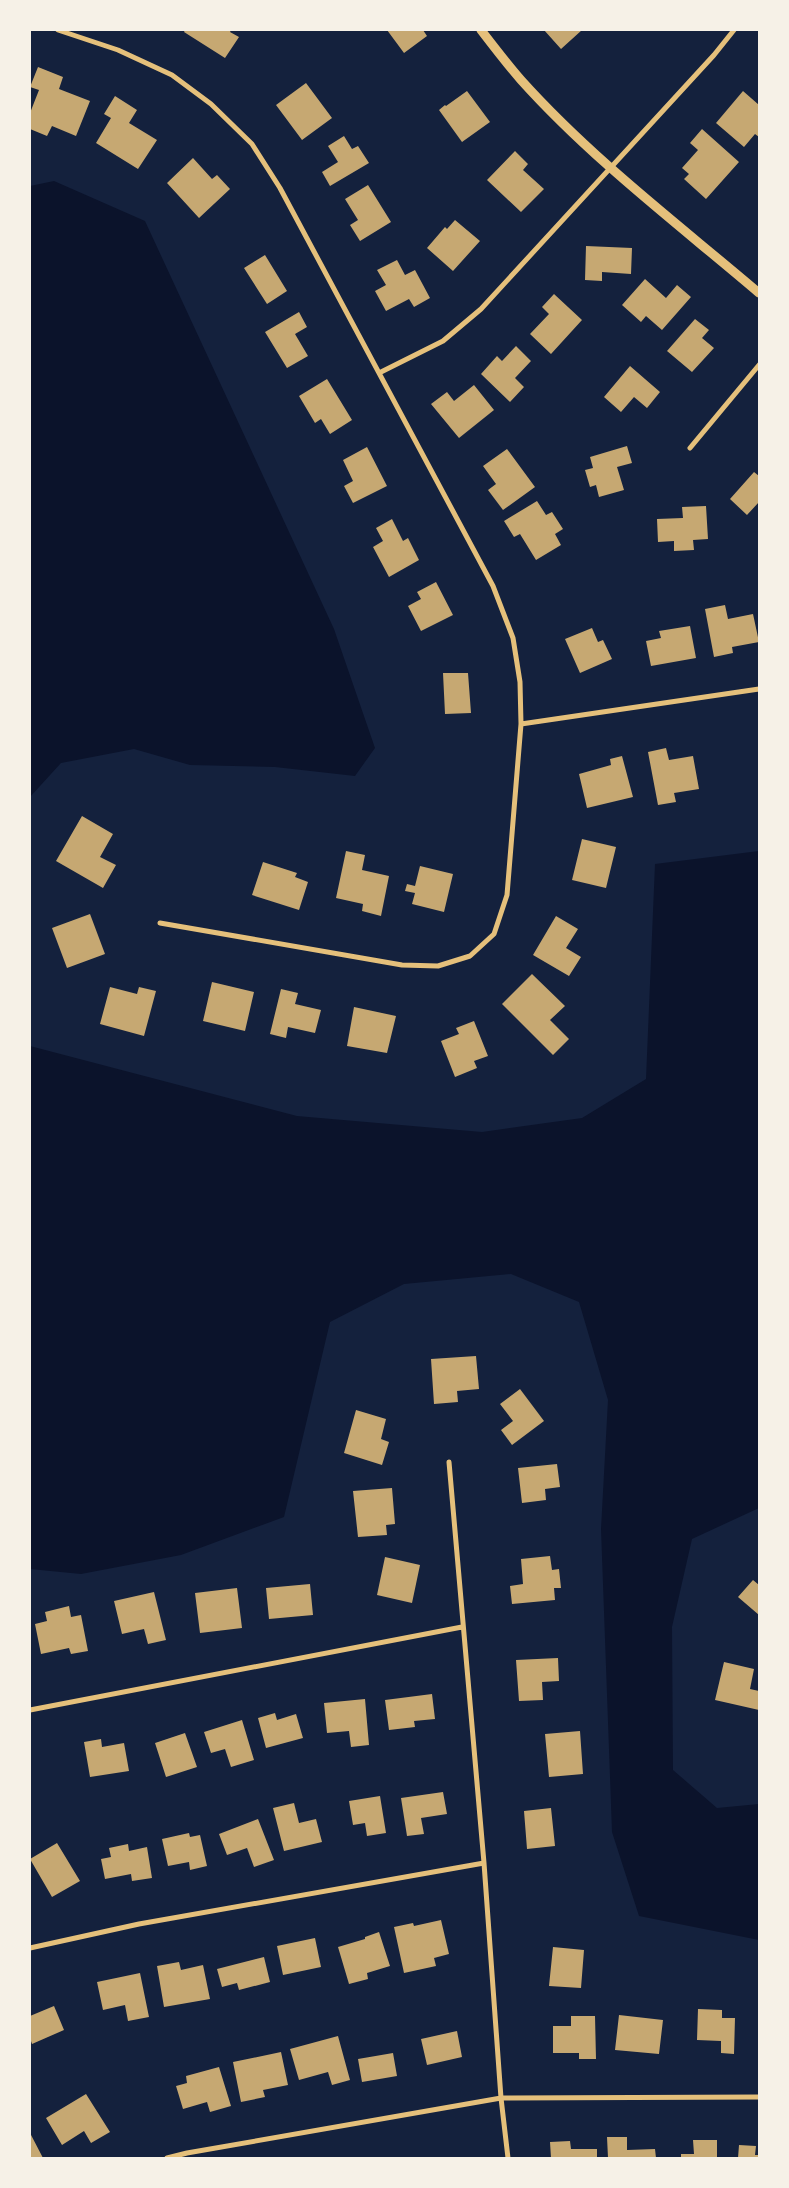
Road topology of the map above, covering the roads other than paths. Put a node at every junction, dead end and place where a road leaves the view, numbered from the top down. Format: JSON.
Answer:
{"nodes":[{"id":1,"x":58,"y":30,"type":"edge"},
{"id":2,"x":481,"y":30,"type":"edge"},
{"id":3,"x":734,"y":30,"type":"edge"},
{"id":4,"x":611,"y":167,"type":"junction"},
{"id":5,"x":759,"y":293,"type":"edge"},
{"id":6,"x":759,"y":365,"type":"edge"},
{"id":7,"x":379,"y":373,"type":"junction"},
{"id":8,"x":690,"y":448,"type":"dead end"},
{"id":9,"x":759,"y":689,"type":"edge"},
{"id":10,"x":521,"y":724,"type":"junction"},
{"id":11,"x":160,"y":922,"type":"dead end"},
{"id":12,"x":449,"y":1462,"type":"dead end"},
{"id":13,"x":462,"y":1627,"type":"junction"},
{"id":14,"x":30,"y":1710,"type":"edge"},
{"id":15,"x":484,"y":1863,"type":"junction"},
{"id":16,"x":30,"y":1948,"type":"edge"},
{"id":17,"x":759,"y":2096,"type":"edge"},
{"id":18,"x":501,"y":2098,"type":"junction"},
{"id":19,"x":167,"y":2158,"type":"edge"},
{"id":20,"x":508,"y":2158,"type":"edge"}],
"edges":[{"from":1,"to":7,"type":"street"},
{"from":2,"to":4,"type":"street"},
{"from":3,"to":4,"type":"street"},
{"from":4,"to":5,"type":"street"},
{"from":4,"to":7,"type":"street"},
{"from":6,"to":8,"type":"street"},
{"from":7,"to":10,"type":"street"},
{"from":9,"to":10,"type":"street"},
{"from":10,"to":11,"type":"street"},
{"from":12,"to":13,"type":"street"},
{"from":13,"to":14,"type":"street"},
{"from":13,"to":15,"type":"street"},
{"from":15,"to":16,"type":"street"},
{"from":15,"to":18,"type":"street"},
{"from":17,"to":18,"type":"street"},
{"from":18,"to":19,"type":"street"},
{"from":18,"to":20,"type":"street"}]}
